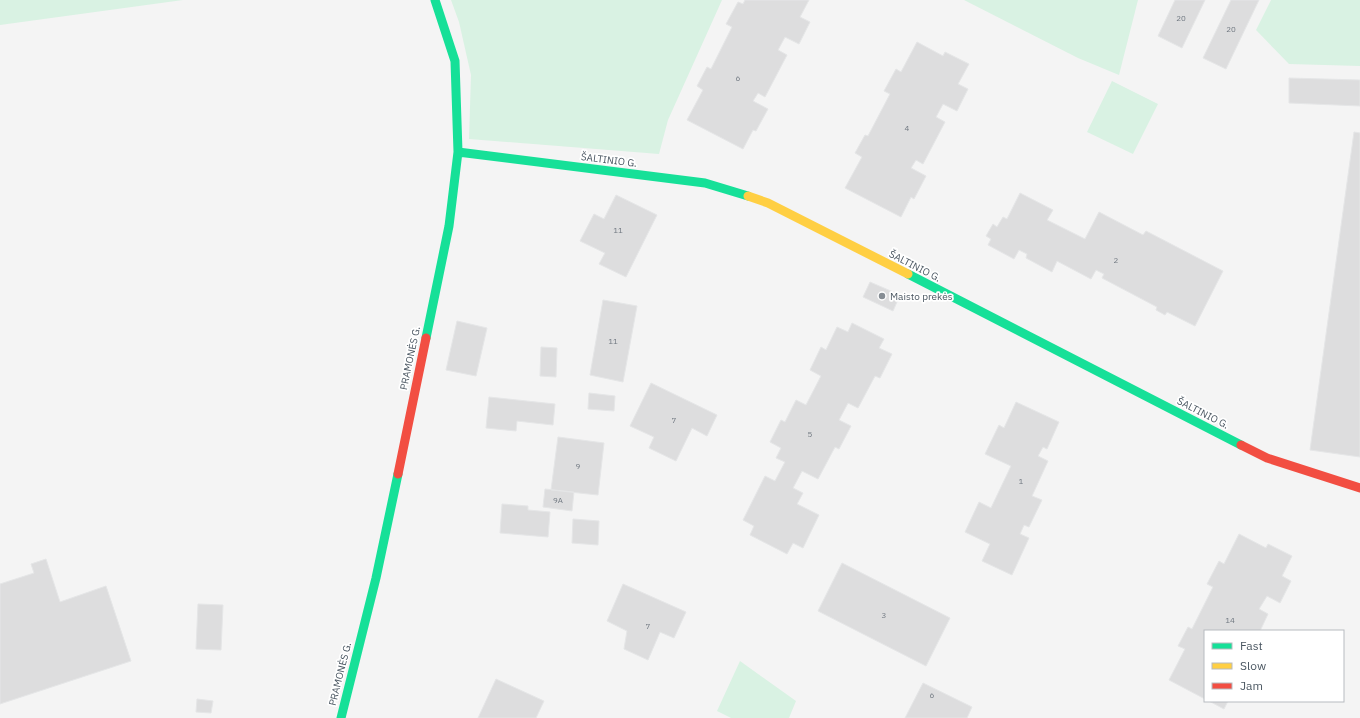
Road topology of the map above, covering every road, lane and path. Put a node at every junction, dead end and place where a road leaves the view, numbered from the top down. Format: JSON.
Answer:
{"nodes":[{"id":1,"x":435,"y":0,"type":"edge"},
{"id":2,"x":458,"y":152,"type":"junction"},
{"id":3,"x":1360,"y":488,"type":"edge"},
{"id":4,"x":340,"y":718,"type":"edge"}],
"edges":[{"from":1,"to":2,"type":"street","name":"PRAMONĖS G."},
{"from":2,"to":3,"type":"street","name":"ŠALTINIO G."},
{"from":2,"to":4,"type":"street","name":"PRAMONĖS G."}]}
